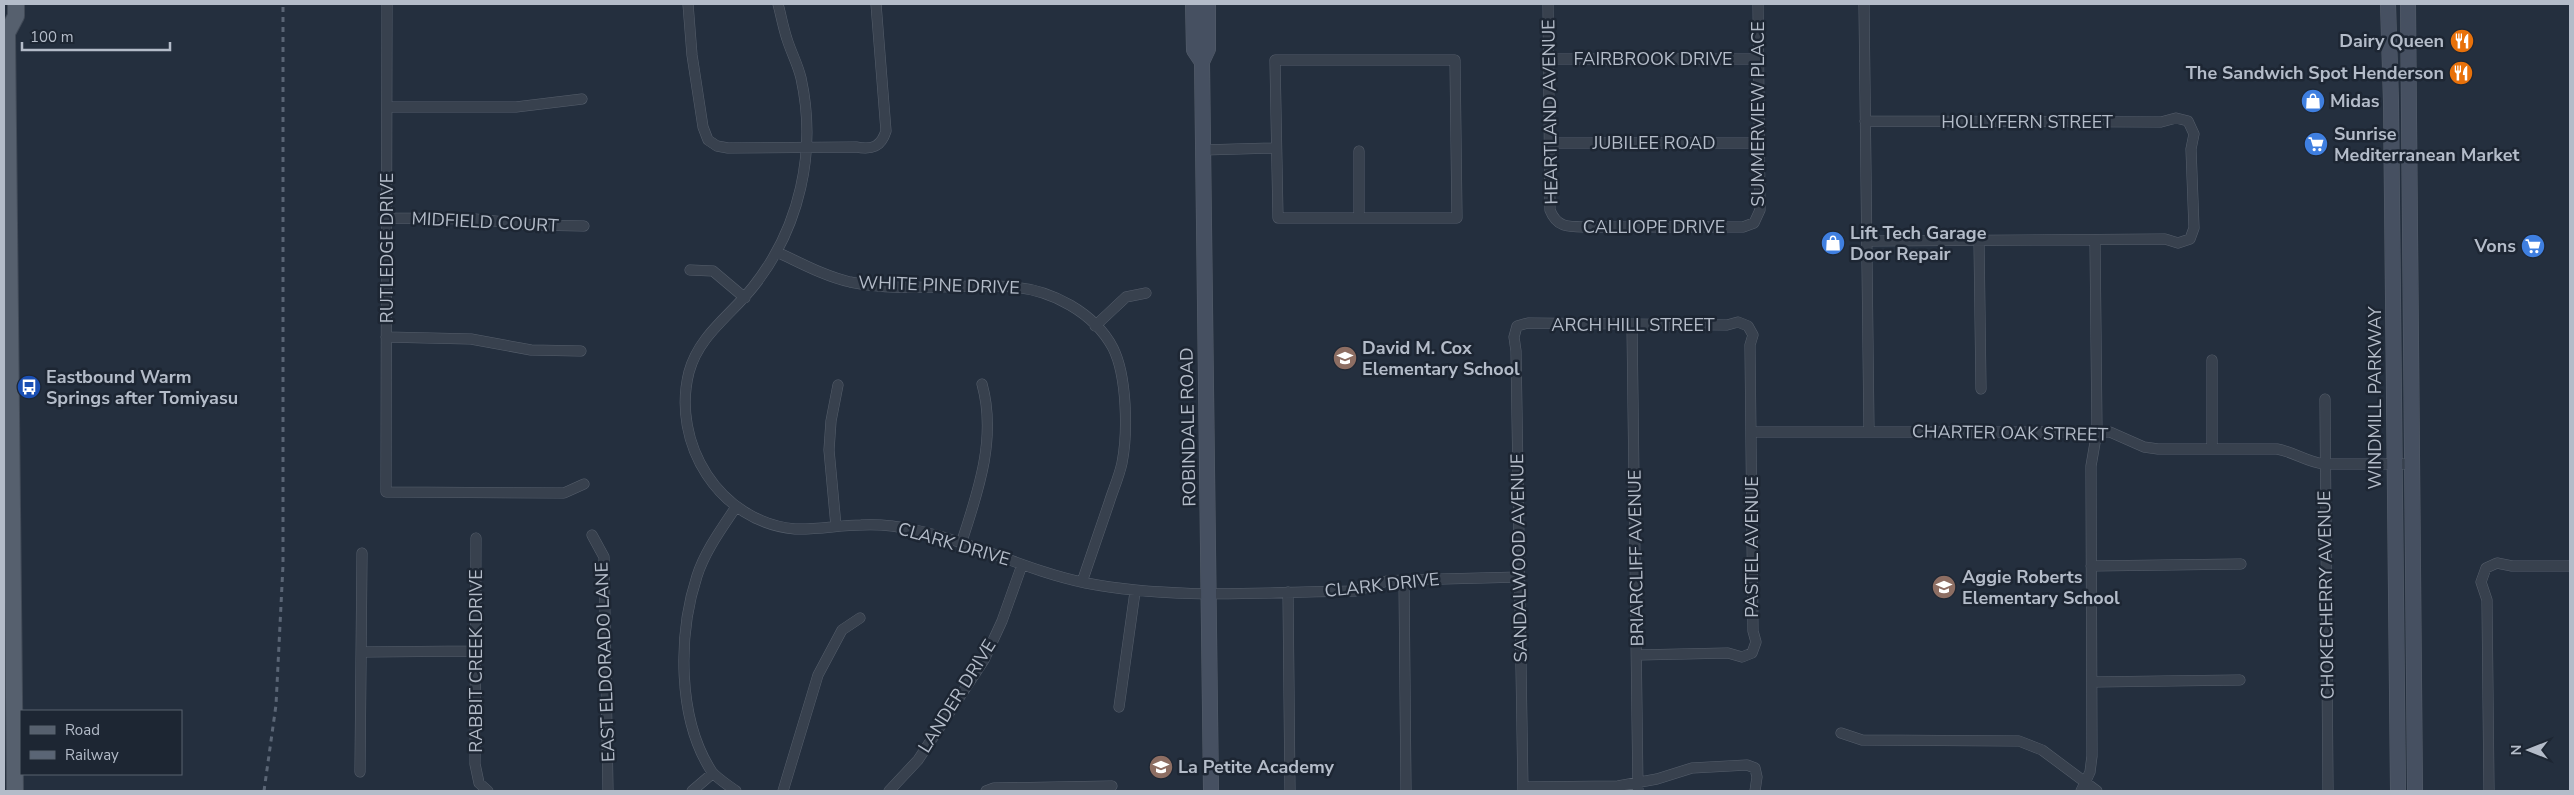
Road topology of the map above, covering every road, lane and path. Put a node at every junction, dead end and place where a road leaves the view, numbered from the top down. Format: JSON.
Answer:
{"nodes":[{"id":1,"x":16,"y":4,"type":"edge"},
{"id":2,"x":387,"y":4,"type":"edge"},
{"id":3,"x":688,"y":4,"type":"edge"},
{"id":4,"x":778,"y":4,"type":"edge"},
{"id":5,"x":876,"y":4,"type":"edge"},
{"id":6,"x":1193,"y":4,"type":"edge"},
{"id":7,"x":1208,"y":4,"type":"edge"},
{"id":8,"x":1548,"y":4,"type":"edge"},
{"id":9,"x":1758,"y":4,"type":"edge"},
{"id":10,"x":1864,"y":4,"type":"edge"},
{"id":11,"x":2388,"y":4,"type":"edge"},
{"id":12,"x":2408,"y":4,"type":"edge"},
{"id":13,"x":5,"y":31,"type":"edge"},
{"id":14,"x":1548,"y":59,"type":"junction"},
{"id":15,"x":1759,"y":59,"type":"junction"},
{"id":16,"x":1202,"y":62,"type":"junction"},
{"id":17,"x":582,"y":100,"type":"dead end"},
{"id":18,"x":387,"y":107,"type":"junction"},
{"id":19,"x":1866,"y":121,"type":"junction"},
{"id":20,"x":6,"y":137,"type":"edge"},
{"id":21,"x":1549,"y":143,"type":"junction"},
{"id":22,"x":1760,"y":143,"type":"junction"},
{"id":23,"x":807,"y":147,"type":"junction"},
{"id":24,"x":1276,"y":148,"type":"junction"},
{"id":25,"x":1203,"y":150,"type":"junction"},
{"id":26,"x":1358,"y":151,"type":"dead end"},
{"id":27,"x":387,"y":218,"type":"junction"},
{"id":28,"x":1359,"y":218,"type":"junction"},
{"id":29,"x":1554,"y":221,"type":"joint"},
{"id":30,"x":1754,"y":223,"type":"joint"},
{"id":31,"x":584,"y":226,"type":"dead end"},
{"id":32,"x":1979,"y":240,"type":"junction"},
{"id":33,"x":2095,"y":240,"type":"junction"},
{"id":34,"x":1867,"y":241,"type":"junction"},
{"id":35,"x":777,"y":252,"type":"junction"},
{"id":36,"x":690,"y":270,"type":"dead end"},
{"id":37,"x":1146,"y":293,"type":"dead end"},
{"id":38,"x":745,"y":298,"type":"junction"},
{"id":39,"x":1632,"y":325,"type":"junction"},
{"id":40,"x":1095,"y":326,"type":"junction"},
{"id":41,"x":1517,"y":326,"type":"joint"},
{"id":42,"x":1748,"y":326,"type":"joint"},
{"id":43,"x":386,"y":337,"type":"junction"},
{"id":44,"x":581,"y":352,"type":"dead end"},
{"id":45,"x":2212,"y":360,"type":"dead end"},
{"id":46,"x":982,"y":384,"type":"dead end"},
{"id":47,"x":838,"y":385,"type":"dead end"},
{"id":48,"x":1981,"y":389,"type":"dead end"},
{"id":49,"x":2325,"y":400,"type":"dead end"},
{"id":50,"x":1869,"y":431,"type":"junction"},
{"id":51,"x":1751,"y":432,"type":"junction"},
{"id":52,"x":2097,"y":432,"type":"junction"},
{"id":53,"x":2212,"y":448,"type":"junction"},
{"id":54,"x":2324,"y":464,"type":"junction"},
{"id":55,"x":2394,"y":464,"type":"junction"},
{"id":56,"x":2413,"y":464,"type":"junction"},
{"id":57,"x":584,"y":484,"type":"dead end"},
{"id":58,"x":7,"y":506,"type":"edge"},
{"id":59,"x":736,"y":506,"type":"junction"},
{"id":60,"x":836,"y":526,"type":"junction"},
{"id":61,"x":592,"y":535,"type":"dead end"},
{"id":62,"x":476,"y":538,"type":"dead end"},
{"id":63,"x":961,"y":544,"type":"junction"},
{"id":64,"x":362,"y":553,"type":"dead end"},
{"id":65,"x":2241,"y":564,"type":"dead end"},
{"id":66,"x":1022,"y":565,"type":"junction"},
{"id":67,"x":2091,"y":566,"type":"junction"},
{"id":68,"x":2570,"y":566,"type":"edge"},
{"id":69,"x":1520,"y":577,"type":"junction"},
{"id":70,"x":1404,"y":580,"type":"junction"},
{"id":71,"x":1082,"y":582,"type":"junction"},
{"id":72,"x":1135,"y":592,"type":"junction"},
{"id":73,"x":1288,"y":592,"type":"junction"},
{"id":74,"x":1208,"y":593,"type":"junction"},
{"id":75,"x":860,"y":618,"type":"dead end"},
{"id":76,"x":476,"y":651,"type":"junction"},
{"id":77,"x":362,"y":652,"type":"junction"},
{"id":78,"x":1637,"y":655,"type":"junction"},
{"id":79,"x":2240,"y":680,"type":"dead end"},
{"id":80,"x":2092,"y":682,"type":"junction"},
{"id":81,"x":1119,"y":707,"type":"dead end"},
{"id":82,"x":1841,"y":733,"type":"dead end"},
{"id":83,"x":360,"y":772,"type":"dead end"},
{"id":84,"x":714,"y":773,"type":"junction"},
{"id":85,"x":1112,"y":786,"type":"dead end"},
{"id":86,"x":1638,"y":787,"type":"edge"},
{"id":87,"x":2084,"y":787,"type":"edge"},
{"id":88,"x":1060,"y":789,"type":"edge"},
{"id":89,"x":1522,"y":789,"type":"edge"},
{"id":90,"x":15,"y":791,"type":"edge"},
{"id":91,"x":488,"y":791,"type":"edge"},
{"id":92,"x":608,"y":791,"type":"edge"},
{"id":93,"x":692,"y":791,"type":"edge"},
{"id":94,"x":736,"y":791,"type":"edge"},
{"id":95,"x":783,"y":791,"type":"edge"},
{"id":96,"x":889,"y":791,"type":"edge"},
{"id":97,"x":986,"y":791,"type":"edge"},
{"id":98,"x":1211,"y":791,"type":"edge"},
{"id":99,"x":1290,"y":791,"type":"edge"},
{"id":100,"x":1406,"y":791,"type":"edge"},
{"id":101,"x":1755,"y":791,"type":"edge"},
{"id":102,"x":2097,"y":791,"type":"edge"},
{"id":103,"x":2328,"y":791,"type":"edge"},
{"id":104,"x":2398,"y":791,"type":"edge"},
{"id":105,"x":2415,"y":791,"type":"edge"},
{"id":106,"x":2489,"y":791,"type":"edge"}],
"edges":[{"from":1,"to":13,"type":"main road"},
{"from":2,"to":18,"type":"street","name":"RUTLEDGE DRIVE"},
{"from":3,"to":23,"type":"street"},
{"from":4,"to":23,"type":"street","name":"CLARK DRIVE"},
{"from":5,"to":23,"type":"street"},
{"from":6,"to":16,"type":"main road","name":"ROBINDALE ROAD"},
{"from":7,"to":16,"type":"main road","name":"ROBINDALE ROAD"},
{"from":8,"to":14,"type":"street","name":"HEARTLAND AVENUE"},
{"from":9,"to":15,"type":"street","name":"SUMMERVIEW PLACE"},
{"from":10,"to":19,"type":"street"},
{"from":11,"to":55,"type":"main road","name":"WINDMILL PARKWAY"},
{"from":12,"to":56,"type":"main road","name":"WINDMILL PARKWAY"},
{"from":13,"to":20,"type":"main road"},
{"from":14,"to":15,"type":"street","name":"FAIRBROOK DRIVE"},
{"from":14,"to":21,"type":"street","name":"HEARTLAND AVENUE"},
{"from":15,"to":22,"type":"street","name":"SUMMERVIEW PLACE"},
{"from":16,"to":25,"type":"main road","name":"ROBINDALE ROAD"},
{"from":17,"to":18,"type":"street"},
{"from":18,"to":27,"type":"street","name":"RUTLEDGE DRIVE"},
{"from":19,"to":33,"type":"street","name":"HOLLYFERN STREET"},
{"from":19,"to":34,"type":"street"},
{"from":20,"to":58,"type":"main road"},
{"from":21,"to":22,"type":"street","name":"JUBILEE ROAD"},
{"from":21,"to":29,"type":"street","name":"HEARTLAND AVENUE"},
{"from":22,"to":30,"type":"street","name":"SUMMERVIEW PLACE"},
{"from":23,"to":35,"type":"street","name":"CLARK DRIVE"},
{"from":24,"to":25,"type":"street"},
{"from":24,"to":28,"type":"street"},
{"from":24,"to":28,"type":"street"},
{"from":25,"to":74,"type":"main road","name":"ROBINDALE ROAD"},
{"from":26,"to":28,"type":"street"},
{"from":27,"to":31,"type":"street","name":"MIDFIELD COURT"},
{"from":27,"to":43,"type":"street","name":"RUTLEDGE DRIVE"},
{"from":29,"to":30,"type":"street","name":"CALLIOPE DRIVE"},
{"from":32,"to":33,"type":"street"},
{"from":32,"to":34,"type":"street"},
{"from":32,"to":48,"type":"street"},
{"from":33,"to":52,"type":"street"},
{"from":34,"to":50,"type":"street"},
{"from":35,"to":38,"type":"street","name":"CLARK DRIVE"},
{"from":35,"to":40,"type":"street","name":"WHITE PINE DRIVE"},
{"from":36,"to":38,"type":"street"},
{"from":37,"to":40,"type":"street"},
{"from":38,"to":59,"type":"street","name":"CLARK DRIVE"},
{"from":39,"to":41,"type":"street","name":"ARCH HILL STREET"},
{"from":39,"to":42,"type":"street","name":"ARCH HILL STREET"},
{"from":39,"to":78,"type":"street","name":"BRIARCLIFF AVENUE"},
{"from":40,"to":71,"type":"street","name":"WHITE PINE DRIVE"},
{"from":41,"to":69,"type":"street","name":"SANDALWOOD AVENUE"},
{"from":42,"to":51,"type":"street","name":"PASTEL AVENUE"},
{"from":43,"to":44,"type":"street"},
{"from":43,"to":57,"type":"street","name":"RUTLEDGE DRIVE"},
{"from":45,"to":53,"type":"street"},
{"from":46,"to":63,"type":"street"},
{"from":47,"to":60,"type":"street"},
{"from":49,"to":54,"type":"street","name":"CHOKECHERRY AVENUE"},
{"from":50,"to":51,"type":"street","name":"CHARTER OAK STREET"},
{"from":50,"to":52,"type":"street","name":"CHARTER OAK STREET"},
{"from":51,"to":78,"type":"street","name":"PASTEL AVENUE"},
{"from":52,"to":53,"type":"street","name":"CHARTER OAK STREET"},
{"from":52,"to":67,"type":"street"},
{"from":53,"to":54,"type":"street","name":"CHARTER OAK STREET"},
{"from":54,"to":55,"type":"street","name":"CHARTER OAK STREET"},
{"from":54,"to":103,"type":"street","name":"CHOKECHERRY AVENUE"},
{"from":55,"to":56,"type":"street","name":"CHARTER OAK STREET"},
{"from":55,"to":104,"type":"main road","name":"WINDMILL PARKWAY"},
{"from":56,"to":105,"type":"main road","name":"WINDMILL PARKWAY"},
{"from":58,"to":90,"type":"main road"},
{"from":59,"to":60,"type":"street","name":"CLARK DRIVE"},
{"from":59,"to":84,"type":"street"},
{"from":60,"to":63,"type":"street","name":"CLARK DRIVE"},
{"from":61,"to":92,"type":"street","name":"EAST ELDORADO LANE"},
{"from":62,"to":76,"type":"street","name":"RABBIT CREEK DRIVE"},
{"from":63,"to":66,"type":"street","name":"CLARK DRIVE"},
{"from":64,"to":77,"type":"street"},
{"from":65,"to":67,"type":"street"},
{"from":66,"to":71,"type":"street","name":"CLARK DRIVE"},
{"from":66,"to":96,"type":"street","name":"LANDER DRIVE"},
{"from":67,"to":80,"type":"street"},
{"from":68,"to":106,"type":"street"},
{"from":69,"to":70,"type":"street","name":"CLARK DRIVE"},
{"from":69,"to":89,"type":"street","name":"SANDALWOOD AVENUE"},
{"from":70,"to":73,"type":"street","name":"CLARK DRIVE"},
{"from":70,"to":100,"type":"street"},
{"from":71,"to":72,"type":"street","name":"CLARK DRIVE"},
{"from":72,"to":74,"type":"street","name":"CLARK DRIVE"},
{"from":72,"to":81,"type":"street"},
{"from":73,"to":74,"type":"street","name":"CLARK DRIVE"},
{"from":73,"to":99,"type":"street"},
{"from":74,"to":98,"type":"main road","name":"ROBINDALE ROAD"},
{"from":75,"to":95,"type":"street"},
{"from":76,"to":77,"type":"street"},
{"from":76,"to":91,"type":"street","name":"RABBIT CREEK DRIVE"},
{"from":77,"to":83,"type":"street"},
{"from":78,"to":86,"type":"street","name":"BRIARCLIFF AVENUE"},
{"from":79,"to":80,"type":"street"},
{"from":80,"to":87,"type":"street"},
{"from":82,"to":87,"type":"street"},
{"from":84,"to":93,"type":"street"},
{"from":84,"to":94,"type":"street"},
{"from":85,"to":88,"type":"street"},
{"from":86,"to":89,"type":"street"},
{"from":86,"to":101,"type":"street"},
{"from":87,"to":102,"type":"street"},
{"from":88,"to":97,"type":"street"}]}
